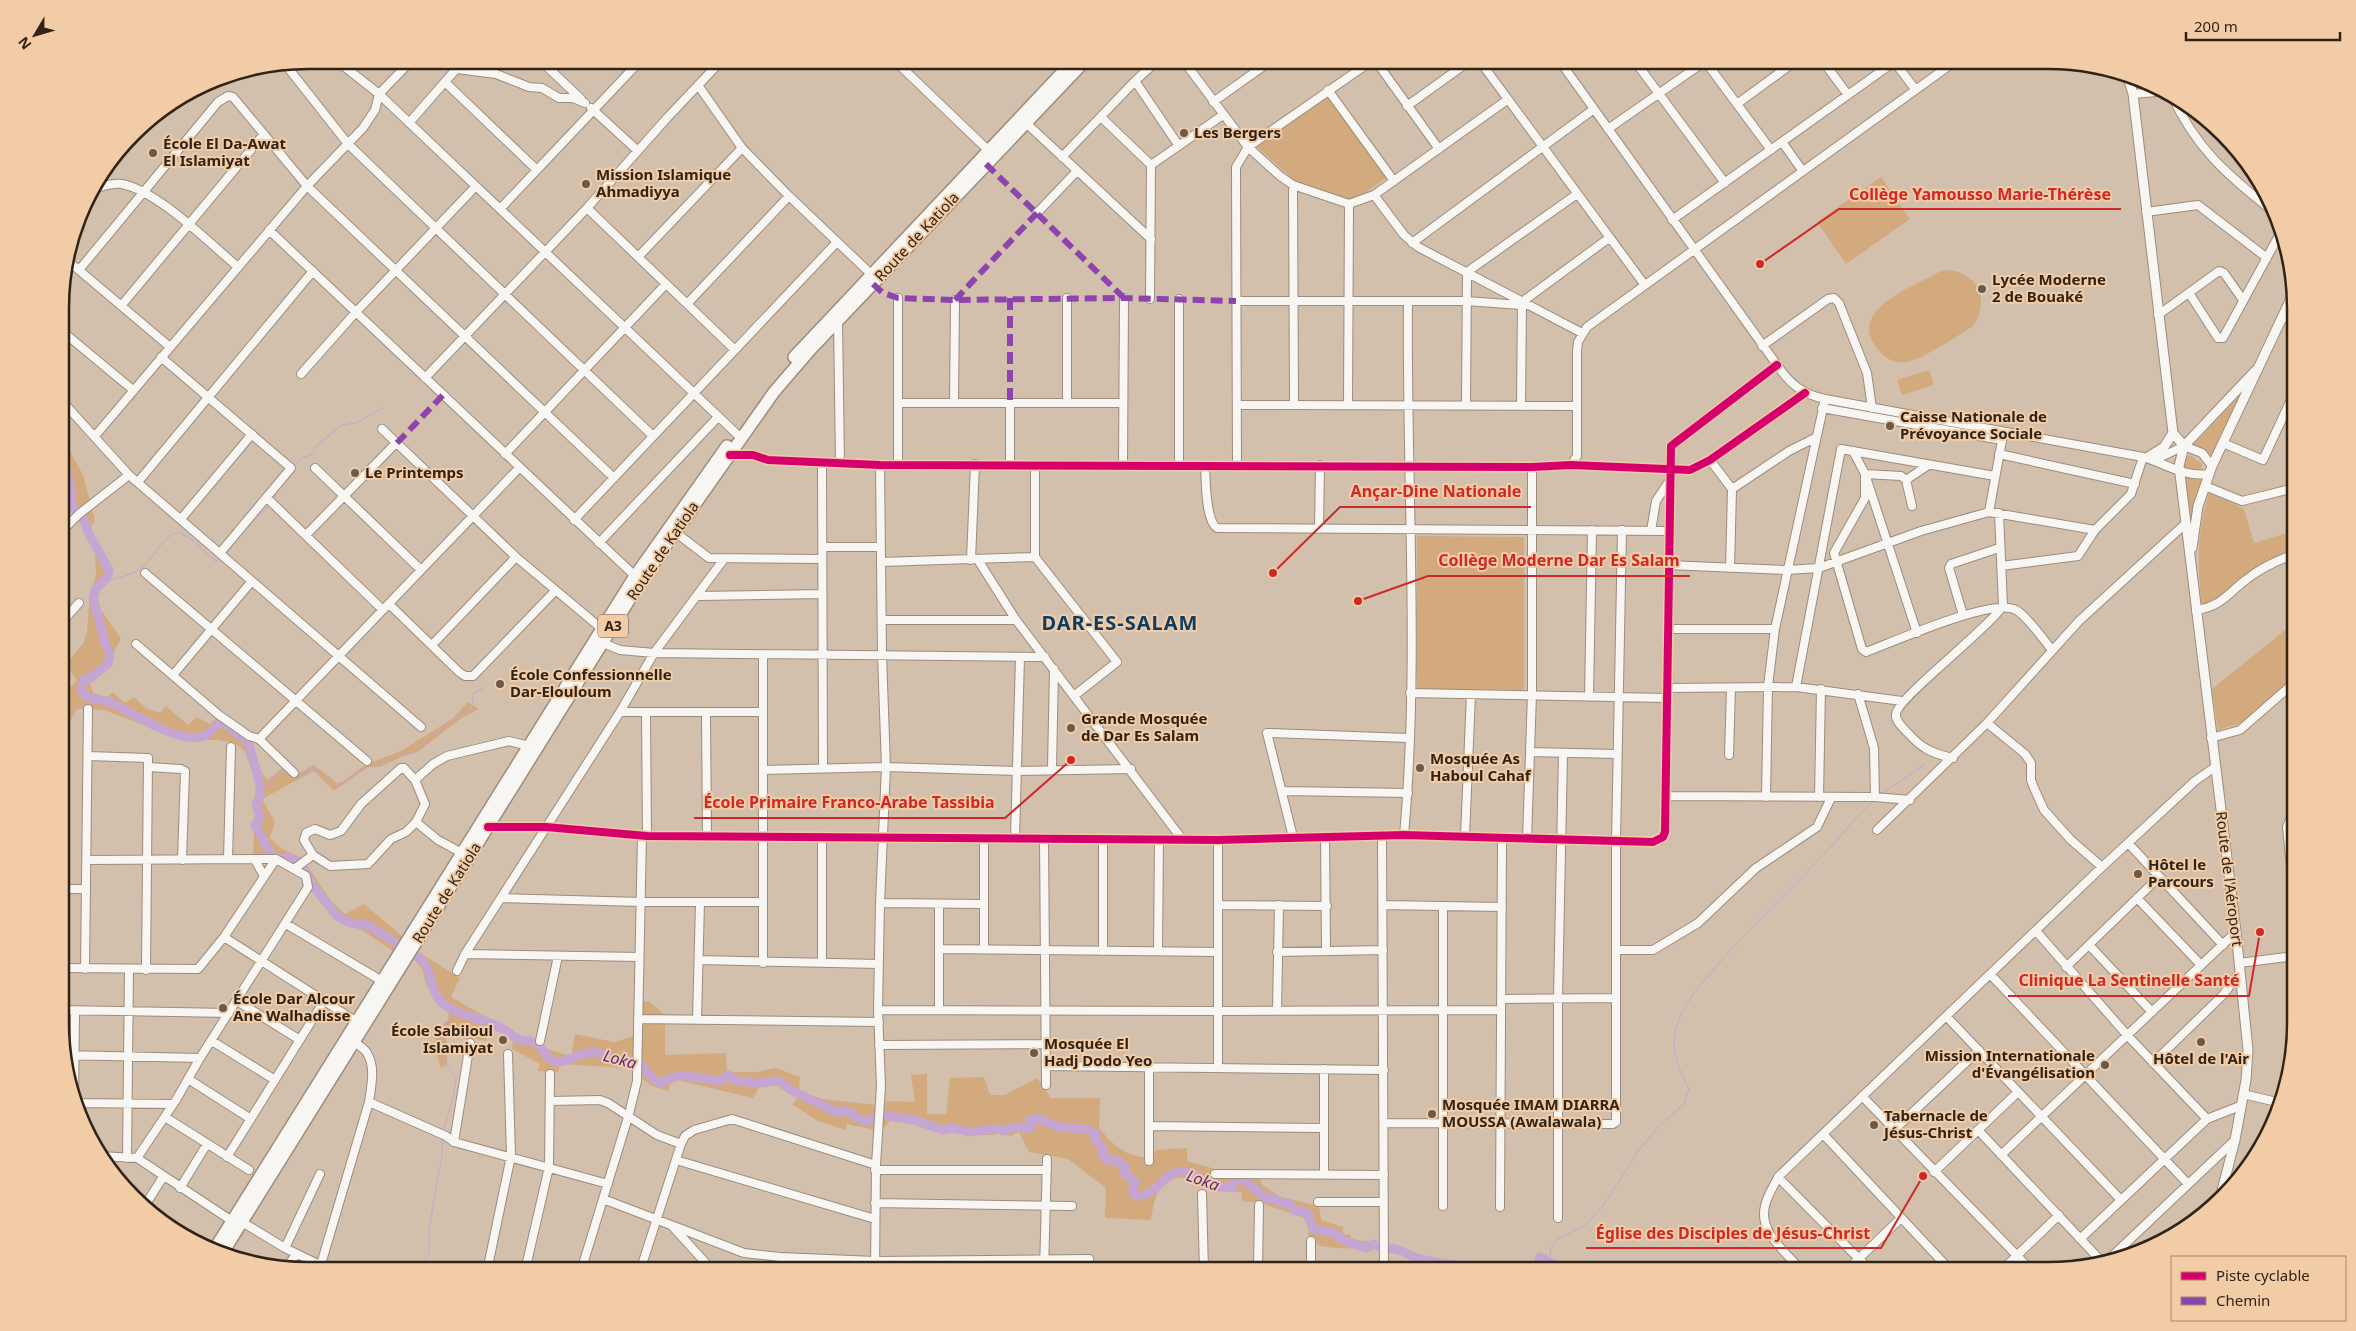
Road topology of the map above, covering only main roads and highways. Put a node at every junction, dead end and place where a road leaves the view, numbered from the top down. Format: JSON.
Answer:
{"nodes":[{"id":1,"x":1065,"y":69,"type":"edge"},
{"id":2,"x":1077,"y":69,"type":"edge"},
{"id":3,"x":2130,"y":83,"type":"edge"},
{"id":4,"x":2287,"y":307,"type":"edge"},
{"id":5,"x":2256,"y":370,"type":"junction"},
{"id":6,"x":2173,"y":433,"type":"junction"},
{"id":7,"x":738,"y":436,"type":"junction"},
{"id":8,"x":2184,"y":446,"type":"junction"},
{"id":9,"x":2146,"y":457,"type":"road end"},
{"id":10,"x":2190,"y":554,"type":"junction"},
{"id":11,"x":2224,"y":1185,"type":"edge"},
{"id":12,"x":237,"y":1222,"type":"junction"},
{"id":13,"x":218,"y":1245,"type":"edge"},
{"id":14,"x":225,"y":1248,"type":"edge"}],
"edges":[{"from":1,"to":7,"type":"highway","name":"Route de Katiola","number":"A3"},
{"from":2,"to":7,"type":"highway","name":"Route de Katiola","number":"A3"},
{"from":3,"to":6,"type":"main road"},
{"from":4,"to":5,"type":"main road","name":"Route de l'Aéroport"},
{"from":5,"to":8,"type":"main road","name":"Route de l'Aéroport"},
{"from":5,"to":10,"type":"main road","name":"Route de l'Aéroport"},
{"from":6,"to":8,"type":"main road"},
{"from":6,"to":9,"type":"main road"},
{"from":7,"to":12,"type":"highway","name":"Route de Katiola","number":"A3"},
{"from":7,"to":12,"type":"highway","name":"Route de Katiola","number":"A3"},
{"from":8,"to":10,"type":"main road","name":"Route de l'Aéroport"},
{"from":10,"to":11,"type":"main road","name":"Route de l'Aéroport"},
{"from":12,"to":13,"type":"highway","name":"Route de Katiola","number":"A3"},
{"from":12,"to":14,"type":"highway","name":"Route de Katiola","number":"A3"}]}
